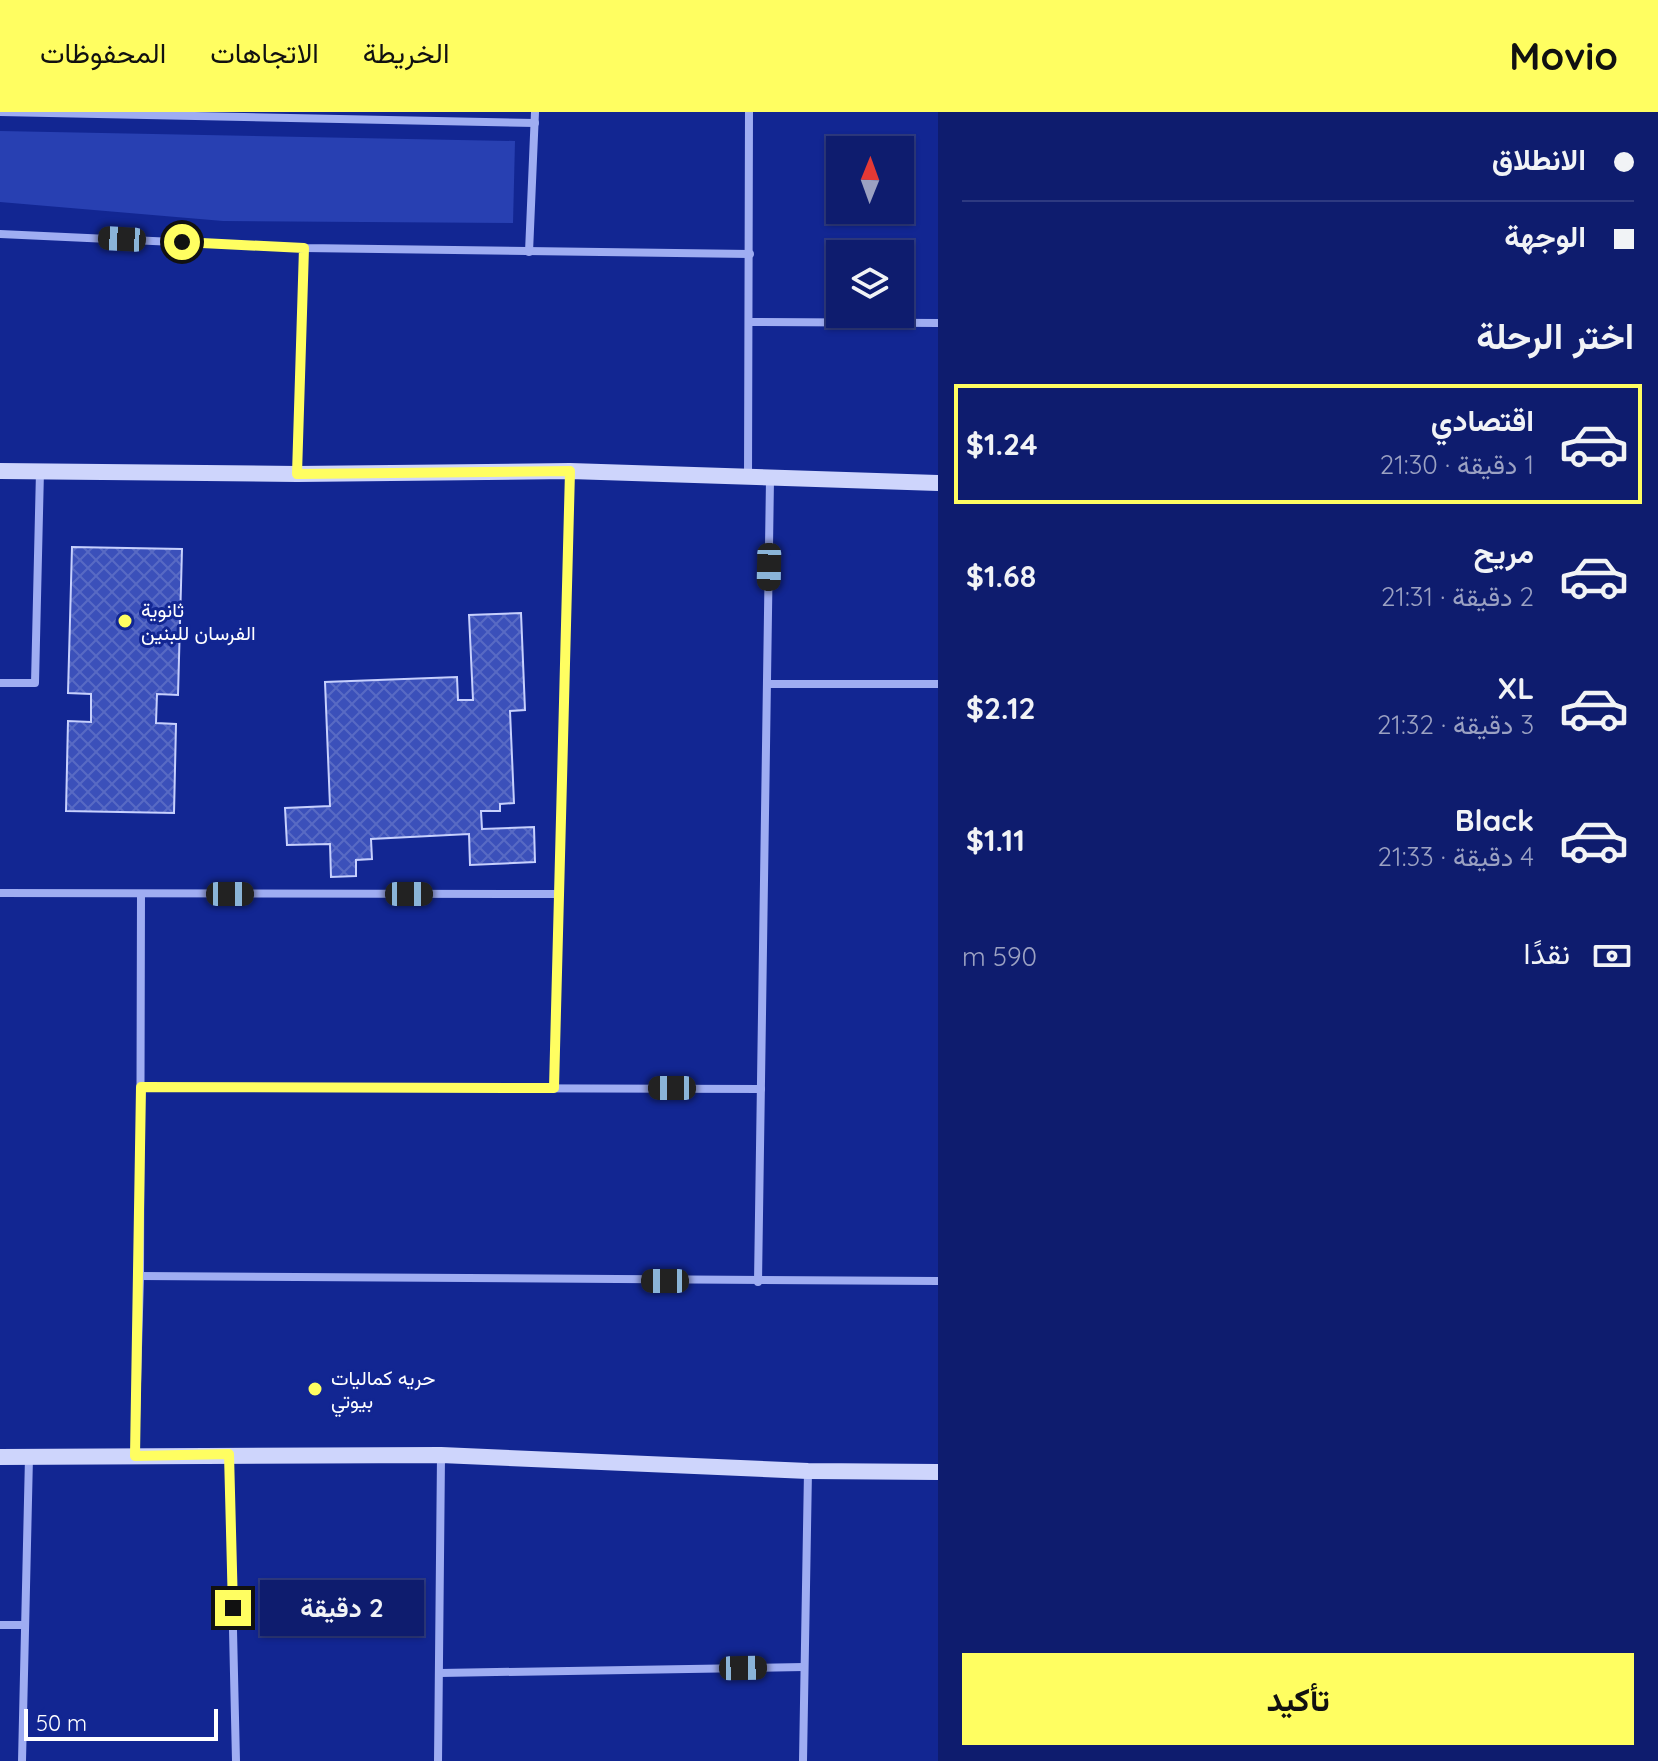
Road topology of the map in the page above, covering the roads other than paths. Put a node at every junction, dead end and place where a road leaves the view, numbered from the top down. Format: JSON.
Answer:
{"nodes":[{"id":1,"x":0,"y":112,"type":"edge"},
{"id":2,"x":535,"y":112,"type":"edge"},
{"id":3,"x":749,"y":112,"type":"edge"},
{"id":4,"x":157,"y":113,"type":"edge"},
{"id":5,"x":350,"y":116,"type":"edge"},
{"id":6,"x":535,"y":123,"type":"junction"},
{"id":7,"x":0,"y":234,"type":"edge"},
{"id":8,"x":304,"y":248,"type":"junction"},
{"id":9,"x":529,"y":252,"type":"junction"},
{"id":10,"x":750,"y":254,"type":"junction"},
{"id":11,"x":750,"y":322,"type":"junction"},
{"id":12,"x":938,"y":323,"type":"edge"},
{"id":13,"x":0,"y":471,"type":"edge"},
{"id":14,"x":40,"y":471,"type":"junction"},
{"id":15,"x":570,"y":471,"type":"junction"},
{"id":16,"x":297,"y":474,"type":"junction"},
{"id":17,"x":748,"y":478,"type":"junction"},
{"id":18,"x":770,"y":479,"type":"junction"},
{"id":19,"x":938,"y":483,"type":"edge"},
{"id":20,"x":0,"y":683,"type":"edge"},
{"id":21,"x":767,"y":684,"type":"junction"},
{"id":22,"x":938,"y":684,"type":"edge"},
{"id":23,"x":0,"y":893,"type":"edge"},
{"id":24,"x":141,"y":894,"type":"junction"},
{"id":25,"x":559,"y":894,"type":"junction"},
{"id":26,"x":141,"y":1087,"type":"junction"},
{"id":27,"x":554,"y":1088,"type":"junction"},
{"id":28,"x":761,"y":1089,"type":"junction"},
{"id":29,"x":140,"y":1276,"type":"junction"},
{"id":30,"x":938,"y":1281,"type":"edge"},
{"id":31,"x":758,"y":1282,"type":"junction"},
{"id":32,"x":229,"y":1454,"type":"junction"},
{"id":33,"x":441,"y":1455,"type":"junction"},
{"id":34,"x":135,"y":1456,"type":"junction"},
{"id":35,"x":0,"y":1457,"type":"edge"},
{"id":36,"x":29,"y":1457,"type":"junction"},
{"id":37,"x":808,"y":1471,"type":"junction"},
{"id":38,"x":938,"y":1472,"type":"edge"},
{"id":39,"x":0,"y":1625,"type":"edge"},
{"id":40,"x":23,"y":1625,"type":"junction"},
{"id":41,"x":804,"y":1667,"type":"junction"},
{"id":42,"x":440,"y":1673,"type":"junction"},
{"id":43,"x":22,"y":1761,"type":"edge"},
{"id":44,"x":236,"y":1761,"type":"edge"},
{"id":45,"x":438,"y":1761,"type":"edge"},
{"id":46,"x":803,"y":1761,"type":"edge"}],
"edges":[{"from":1,"to":4,"type":"street"},
{"from":2,"to":6,"type":"street"},
{"from":3,"to":10,"type":"street"},
{"from":4,"to":5,"type":"street"},
{"from":5,"to":6,"type":"street"},
{"from":6,"to":9,"type":"street"},
{"from":7,"to":8,"type":"street"},
{"from":8,"to":9,"type":"street"},
{"from":8,"to":16,"type":"street"},
{"from":9,"to":10,"type":"street"},
{"from":10,"to":11,"type":"street"},
{"from":11,"to":12,"type":"street"},
{"from":11,"to":17,"type":"street"},
{"from":13,"to":14,"type":"street"},
{"from":14,"to":16,"type":"street"},
{"from":14,"to":20,"type":"street"},
{"from":15,"to":16,"type":"street"},
{"from":15,"to":17,"type":"street"},
{"from":15,"to":25,"type":"street"},
{"from":17,"to":18,"type":"street"},
{"from":18,"to":19,"type":"street"},
{"from":18,"to":21,"type":"street"},
{"from":21,"to":22,"type":"street"},
{"from":21,"to":28,"type":"street"},
{"from":23,"to":24,"type":"street"},
{"from":24,"to":25,"type":"street"},
{"from":24,"to":26,"type":"street"},
{"from":25,"to":27,"type":"street"},
{"from":26,"to":27,"type":"street"},
{"from":26,"to":29,"type":"street"},
{"from":27,"to":28,"type":"street"},
{"from":28,"to":31,"type":"street"},
{"from":29,"to":31,"type":"street"},
{"from":29,"to":34,"type":"street"},
{"from":30,"to":31,"type":"street"},
{"from":32,"to":33,"type":"street"},
{"from":32,"to":34,"type":"street"},
{"from":32,"to":44,"type":"street"},
{"from":33,"to":37,"type":"street"},
{"from":33,"to":42,"type":"street"},
{"from":34,"to":36,"type":"street"},
{"from":35,"to":36,"type":"street"},
{"from":36,"to":40,"type":"street"},
{"from":37,"to":38,"type":"street"},
{"from":37,"to":41,"type":"street"},
{"from":39,"to":40,"type":"street"},
{"from":40,"to":43,"type":"street"},
{"from":41,"to":42,"type":"street"},
{"from":41,"to":46,"type":"street"},
{"from":42,"to":45,"type":"street"}]}
